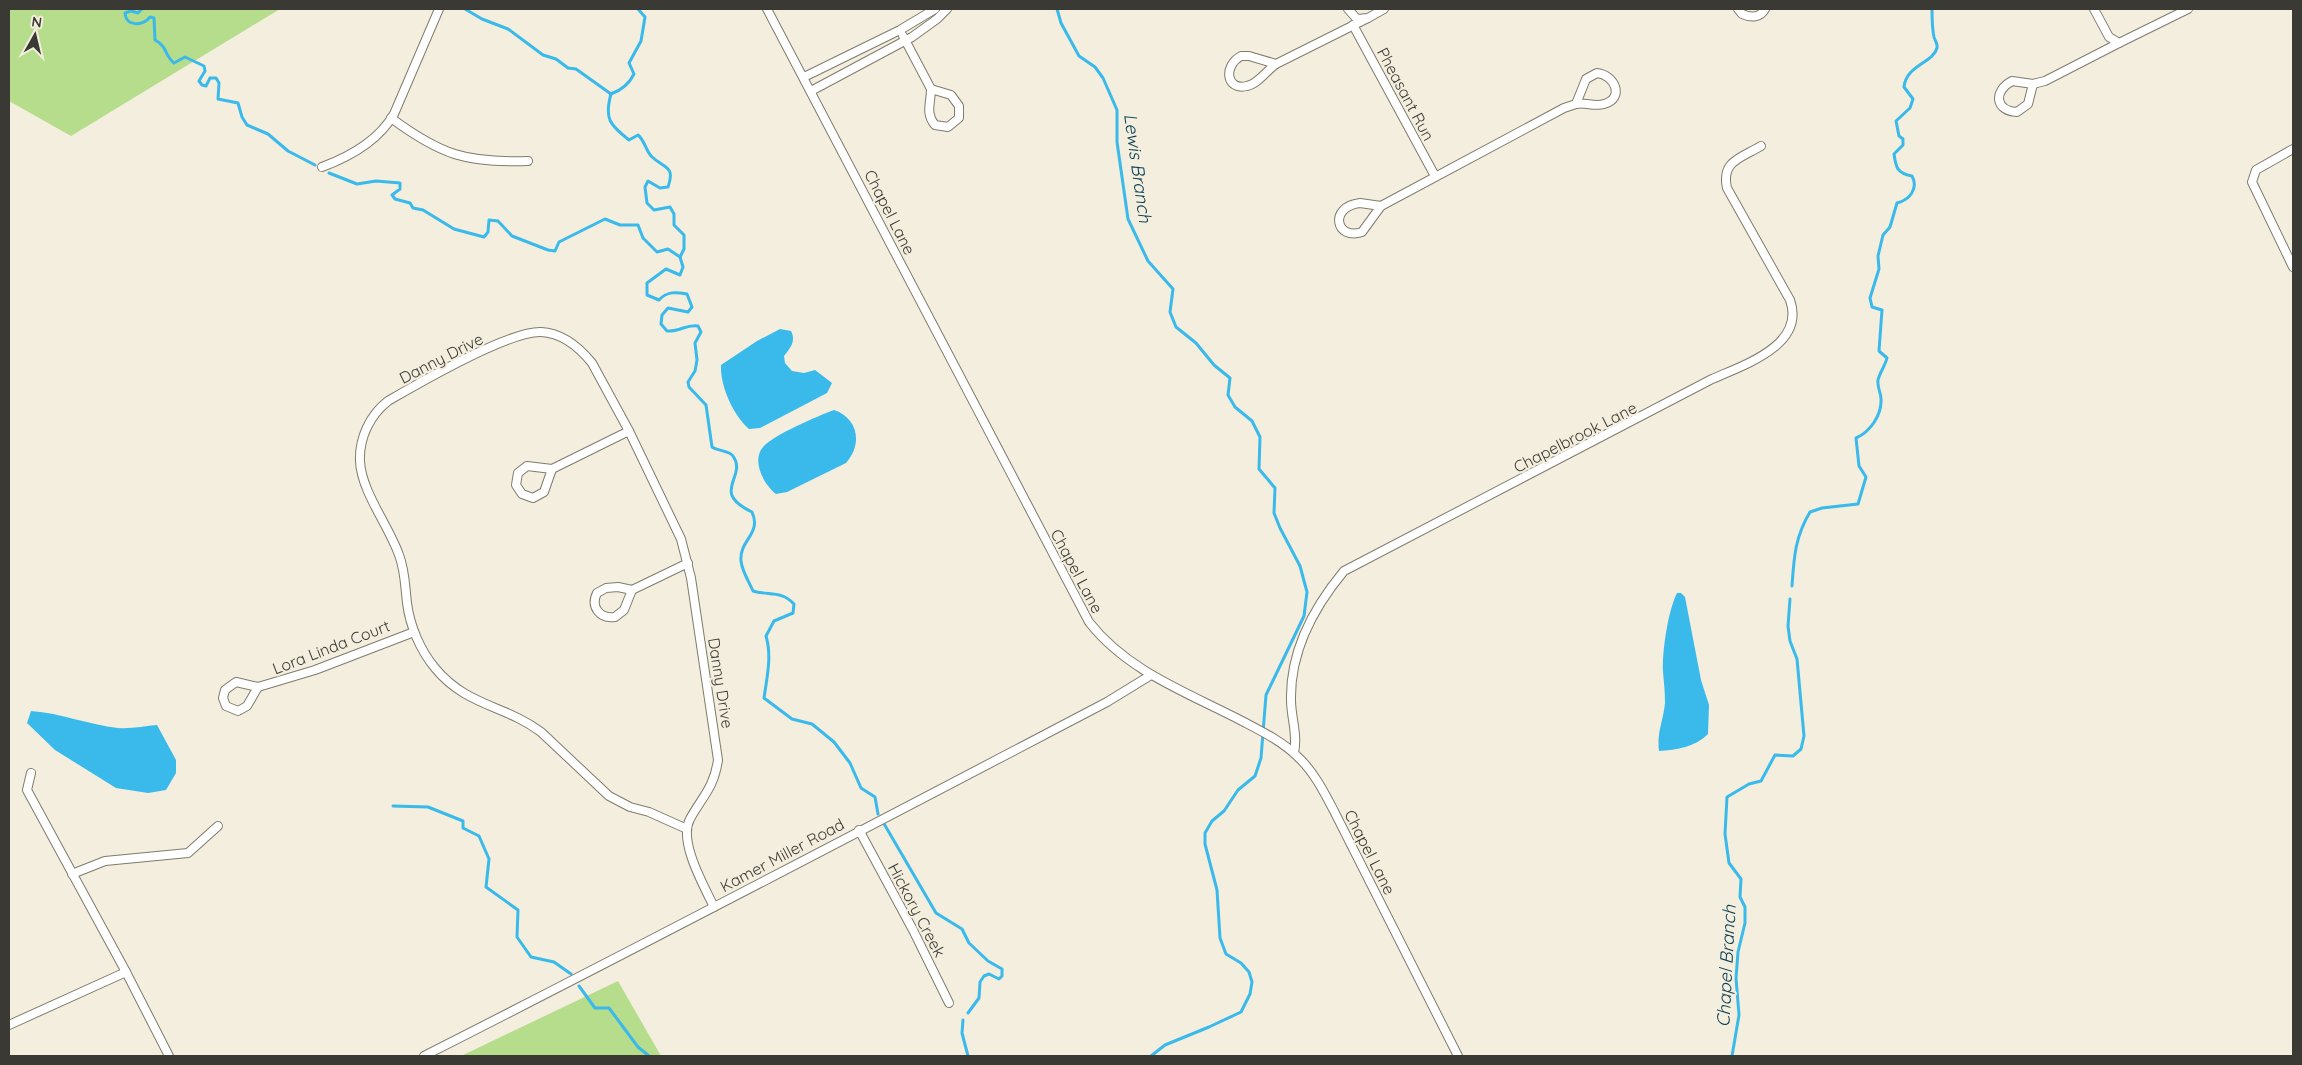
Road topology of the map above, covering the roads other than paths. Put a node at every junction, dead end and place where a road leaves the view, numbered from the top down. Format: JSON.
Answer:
{"nodes":[{"id":1,"x":439,"y":9,"type":"edge"},
{"id":2,"x":767,"y":9,"type":"edge"},
{"id":3,"x":934,"y":9,"type":"edge"},
{"id":4,"x":948,"y":9,"type":"edge"},
{"id":5,"x":1348,"y":9,"type":"edge"},
{"id":6,"x":1384,"y":9,"type":"edge"},
{"id":7,"x":1738,"y":9,"type":"edge"},
{"id":8,"x":1765,"y":9,"type":"edge"},
{"id":9,"x":2094,"y":9,"type":"edge"},
{"id":10,"x":2188,"y":9,"type":"edge"},
{"id":11,"x":1368,"y":18,"type":"junction"},
{"id":12,"x":1354,"y":25,"type":"junction"},
{"id":13,"x":900,"y":30,"type":"junction"},
{"id":14,"x":906,"y":40,"type":"junction"},
{"id":15,"x":2119,"y":43,"type":"junction"},
{"id":16,"x":1276,"y":64,"type":"junction"},
{"id":17,"x":804,"y":77,"type":"junction"},
{"id":18,"x":2033,"y":84,"type":"junction"},
{"id":19,"x":931,"y":89,"type":"junction"},
{"id":20,"x":811,"y":91,"type":"junction"},
{"id":21,"x":1576,"y":104,"type":"junction"},
{"id":22,"x":391,"y":118,"type":"junction"},
{"id":23,"x":1761,"y":146,"type":"dead end"},
{"id":24,"x":2293,"y":149,"type":"edge"},
{"id":25,"x":528,"y":161,"type":"dead end"},
{"id":26,"x":322,"y":167,"type":"dead end"},
{"id":27,"x":1435,"y":176,"type":"junction"},
{"id":28,"x":1381,"y":206,"type":"junction"},
{"id":29,"x":2293,"y":267,"type":"edge"},
{"id":30,"x":629,"y":431,"type":"junction"},
{"id":31,"x":552,"y":470,"type":"junction"},
{"id":32,"x":688,"y":563,"type":"junction"},
{"id":33,"x":632,"y":590,"type":"junction"},
{"id":34,"x":414,"y":632,"type":"junction"},
{"id":35,"x":1151,"y":675,"type":"junction"},
{"id":36,"x":258,"y":687,"type":"junction"},
{"id":37,"x":1294,"y":753,"type":"junction"},
{"id":38,"x":31,"y":773,"type":"dead end"},
{"id":39,"x":218,"y":826,"type":"dead end"},
{"id":40,"x":687,"y":829,"type":"junction"},
{"id":41,"x":859,"y":830,"type":"junction"},
{"id":42,"x":72,"y":874,"type":"junction"},
{"id":43,"x":714,"y":907,"type":"junction"},
{"id":44,"x":126,"y":972,"type":"junction"},
{"id":45,"x":949,"y":1003,"type":"dead end"},
{"id":46,"x":9,"y":1025,"type":"edge"},
{"id":47,"x":169,"y":1056,"type":"edge"},
{"id":48,"x":424,"y":1056,"type":"edge"},
{"id":49,"x":1458,"y":1056,"type":"edge"}],
"edges":[{"from":1,"to":22,"type":"street"},
{"from":2,"to":17,"type":"street","name":"Chapel Lane"},
{"from":3,"to":13,"type":"street"},
{"from":4,"to":14,"type":"street"},
{"from":5,"to":11,"type":"street"},
{"from":6,"to":11,"type":"street"},
{"from":7,"to":8,"type":"street"},
{"from":9,"to":15,"type":"street"},
{"from":10,"to":15,"type":"street"},
{"from":11,"to":12,"type":"street"},
{"from":12,"to":16,"type":"street"},
{"from":12,"to":27,"type":"street","name":"Pheasant Run"},
{"from":13,"to":14,"type":"street"},
{"from":13,"to":17,"type":"street"},
{"from":14,"to":19,"type":"street"},
{"from":14,"to":20,"type":"street"},
{"from":15,"to":18,"type":"street"},
{"from":16,"to":16,"type":"street"},
{"from":17,"to":20,"type":"street","name":"Chapel Lane"},
{"from":18,"to":18,"type":"street"},
{"from":19,"to":19,"type":"street"},
{"from":20,"to":35,"type":"street","name":"Chapel Lane"},
{"from":21,"to":21,"type":"street"},
{"from":21,"to":27,"type":"street"},
{"from":22,"to":25,"type":"street"},
{"from":22,"to":26,"type":"street"},
{"from":23,"to":37,"type":"street","name":"Chapelbrook Lane"},
{"from":24,"to":29,"type":"street"},
{"from":27,"to":28,"type":"street"},
{"from":28,"to":28,"type":"street"},
{"from":30,"to":31,"type":"street"},
{"from":30,"to":32,"type":"street","name":"Danny Drive"},
{"from":30,"to":34,"type":"street","name":"Danny Drive"},
{"from":31,"to":31,"type":"street"},
{"from":32,"to":33,"type":"street"},
{"from":32,"to":40,"type":"street","name":"Danny Drive"},
{"from":33,"to":33,"type":"street"},
{"from":34,"to":36,"type":"street","name":"Lora Linda Court"},
{"from":34,"to":40,"type":"street","name":"Danny Drive"},
{"from":35,"to":37,"type":"street","name":"Chapel Lane"},
{"from":35,"to":41,"type":"street","name":"Kamer Miller Road"},
{"from":36,"to":36,"type":"street","name":"Lora Linda Court"},
{"from":37,"to":49,"type":"street","name":"Chapel Lane"},
{"from":38,"to":42,"type":"street"},
{"from":39,"to":42,"type":"street"},
{"from":40,"to":43,"type":"street"},
{"from":41,"to":43,"type":"street","name":"Kamer Miller Road"},
{"from":41,"to":45,"type":"street","name":"Hickory Creek"},
{"from":42,"to":44,"type":"street"},
{"from":43,"to":48,"type":"street","name":"Kamer Miller Road"},
{"from":44,"to":46,"type":"street"},
{"from":44,"to":47,"type":"street"}]}
